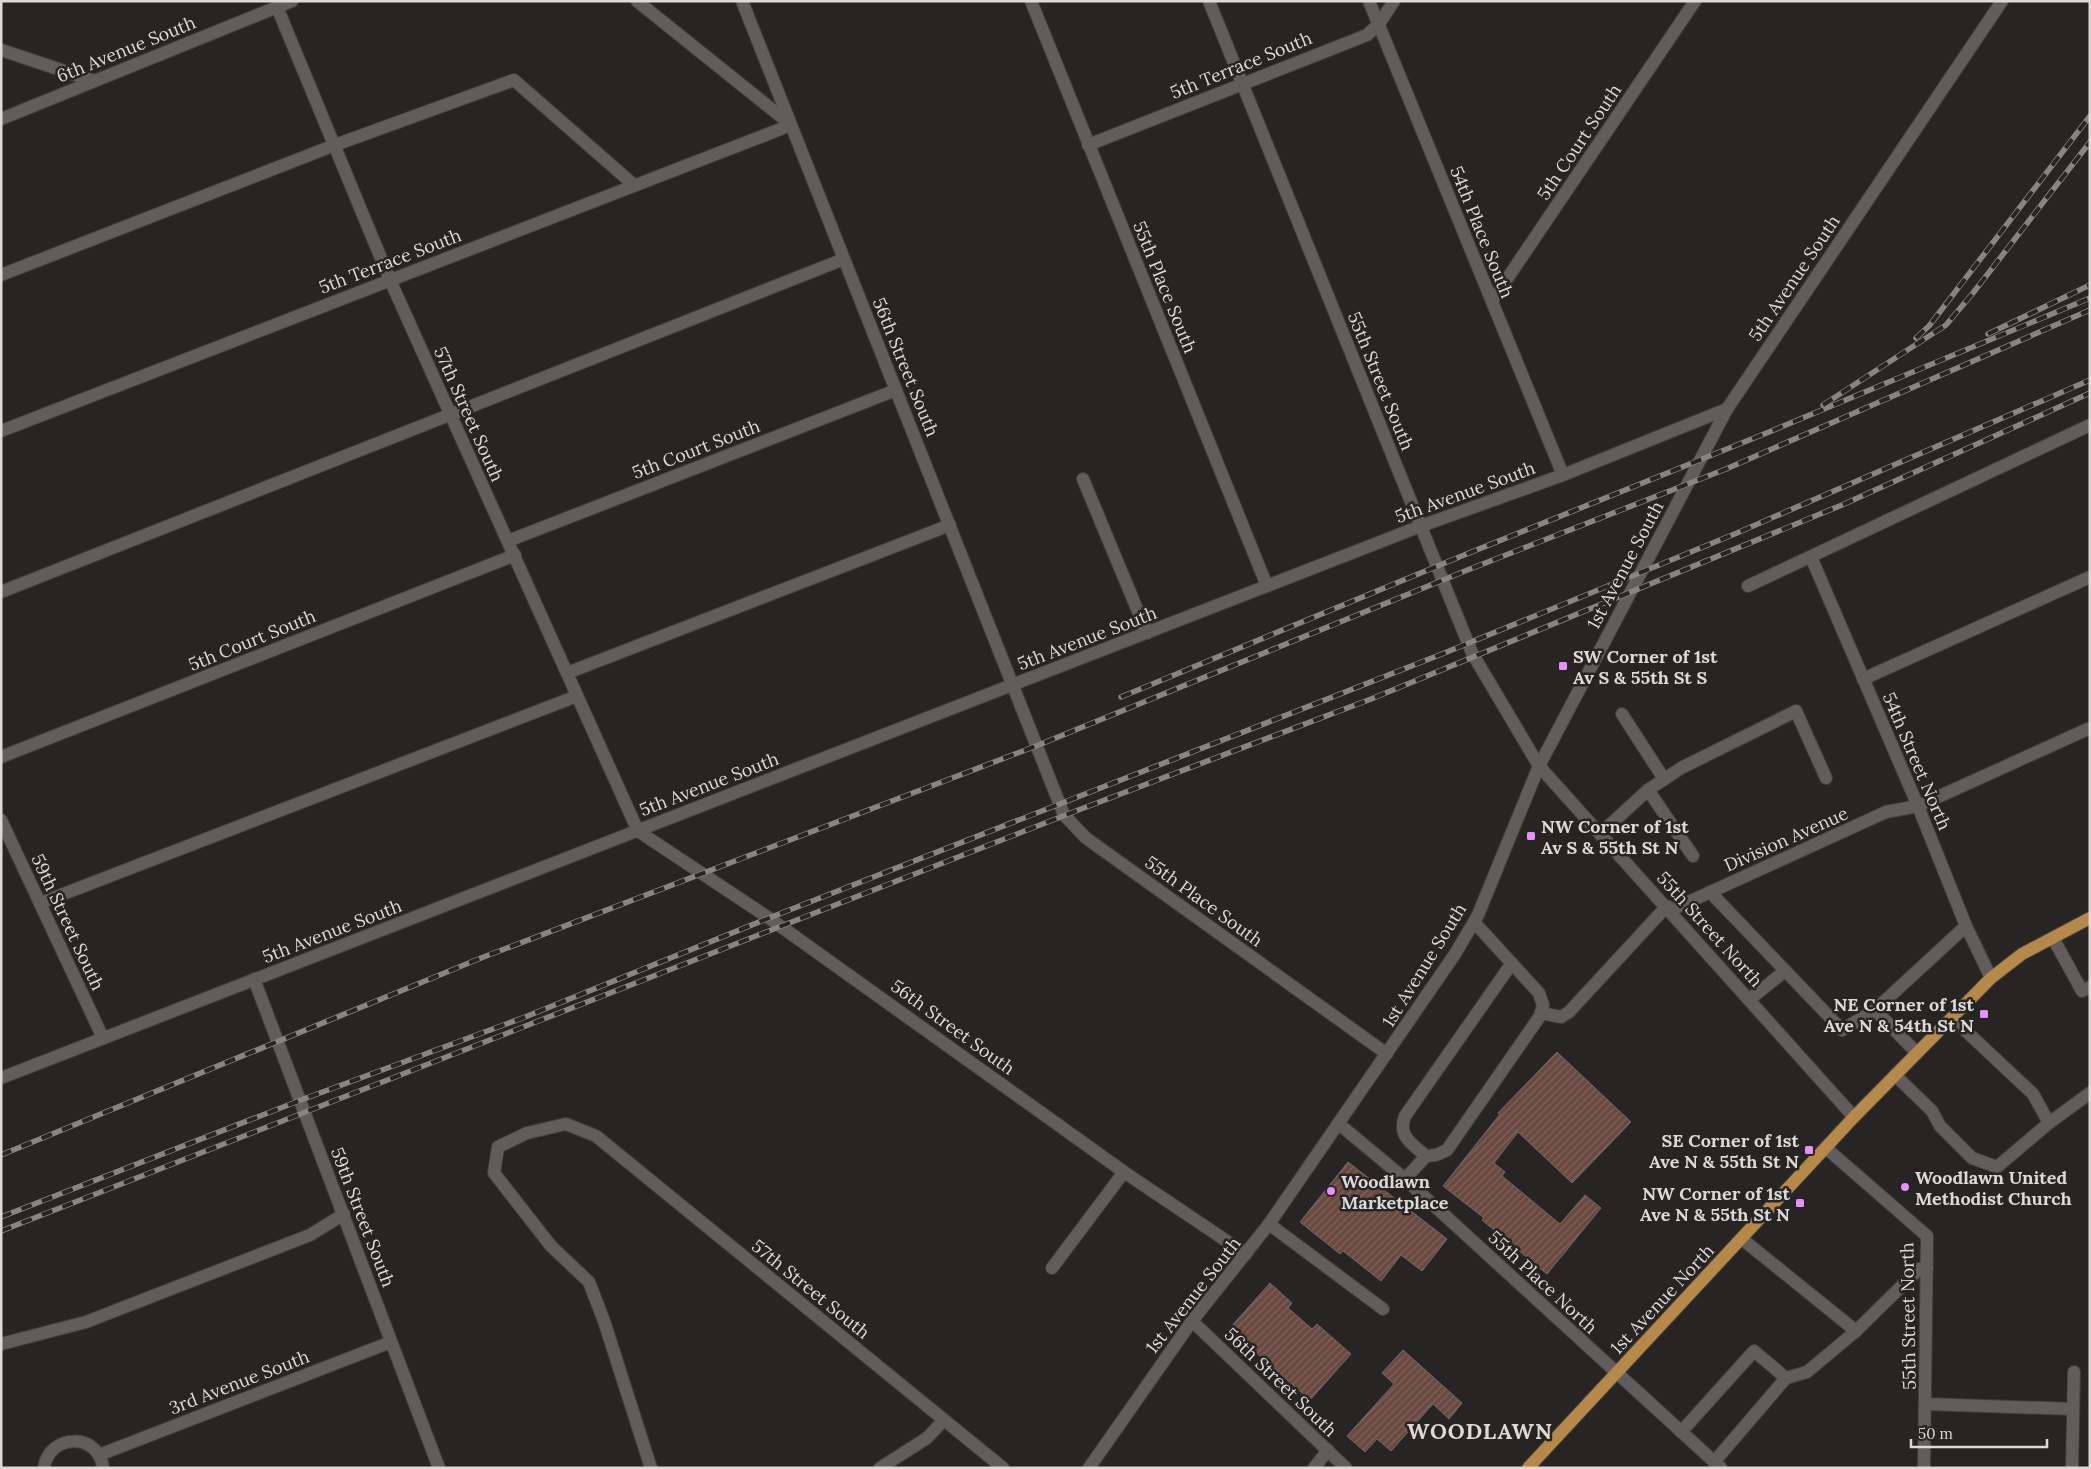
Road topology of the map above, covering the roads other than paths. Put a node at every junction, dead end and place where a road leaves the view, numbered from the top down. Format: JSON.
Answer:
{"nodes":[{"id":1,"x":292,"y":1,"type":"edge"},
{"id":2,"x":637,"y":1,"type":"edge"},
{"id":3,"x":742,"y":1,"type":"edge"},
{"id":4,"x":1031,"y":1,"type":"edge"},
{"id":5,"x":1209,"y":1,"type":"edge"},
{"id":6,"x":1369,"y":1,"type":"edge"},
{"id":7,"x":1394,"y":1,"type":"edge"},
{"id":8,"x":1695,"y":1,"type":"edge"},
{"id":9,"x":2002,"y":1,"type":"edge"},
{"id":10,"x":277,"y":7,"type":"junction"},
{"id":11,"x":1379,"y":24,"type":"junction"},
{"id":12,"x":1,"y":50,"type":"edge"},
{"id":13,"x":94,"y":82,"type":"junction"},
{"id":14,"x":1242,"y":84,"type":"junction"},
{"id":15,"x":1,"y":119,"type":"edge"},
{"id":16,"x":791,"y":125,"type":"junction"},
{"id":17,"x":334,"y":144,"type":"junction"},
{"id":18,"x":1088,"y":145,"type":"junction"},
{"id":19,"x":634,"y":185,"type":"junction"},
{"id":20,"x":844,"y":259,"type":"junction"},
{"id":21,"x":1,"y":275,"type":"edge"},
{"id":22,"x":390,"y":280,"type":"junction"},
{"id":23,"x":1492,"y":301,"type":"junction"},
{"id":24,"x":896,"y":390,"type":"junction"},
{"id":25,"x":1727,"y":409,"type":"junction"},
{"id":26,"x":451,"y":415,"type":"junction"},
{"id":27,"x":2090,"y":426,"type":"edge"},
{"id":28,"x":1,"y":431,"type":"edge"},
{"id":29,"x":1563,"y":476,"type":"junction"},
{"id":30,"x":1083,"y":478,"type":"dead end"},
{"id":31,"x":950,"y":526,"type":"junction"},
{"id":32,"x":1421,"y":526,"type":"junction"},
{"id":33,"x":508,"y":541,"type":"junction"},
{"id":34,"x":515,"y":555,"type":"junction"},
{"id":35,"x":1811,"y":557,"type":"junction"},
{"id":36,"x":2090,"y":577,"type":"edge"},
{"id":37,"x":1267,"y":586,"type":"junction"},
{"id":38,"x":1748,"y":586,"type":"dead end"},
{"id":39,"x":1,"y":592,"type":"edge"},
{"id":40,"x":1147,"y":633,"type":"junction"},
{"id":41,"x":567,"y":673,"type":"junction"},
{"id":42,"x":1863,"y":679,"type":"junction"},
{"id":43,"x":1013,"y":685,"type":"junction"},
{"id":44,"x":578,"y":696,"type":"junction"},
{"id":45,"x":1622,"y":714,"type":"dead end"},
{"id":46,"x":2090,"y":728,"type":"edge"},
{"id":47,"x":1036,"y":746,"type":"joint"},
{"id":48,"x":1,"y":757,"type":"edge"},
{"id":49,"x":1539,"y":766,"type":"junction"},
{"id":50,"x":1826,"y":778,"type":"dead end"},
{"id":51,"x":1664,"y":780,"type":"junction"},
{"id":52,"x":1648,"y":790,"type":"junction"},
{"id":53,"x":1918,"y":806,"type":"junction"},
{"id":54,"x":1,"y":820,"type":"edge"},
{"id":55,"x":638,"y":831,"type":"junction"},
{"id":56,"x":1601,"y":833,"type":"junction"},
{"id":57,"x":1693,"y":856,"type":"dead end"},
{"id":58,"x":1710,"y":892,"type":"junction"},
{"id":59,"x":40,"y":903,"type":"junction"},
{"id":60,"x":1669,"y":908,"type":"junction"},
{"id":61,"x":2090,"y":918,"type":"edge"},
{"id":62,"x":1474,"y":922,"type":"junction"},
{"id":63,"x":1966,"y":926,"type":"junction"},
{"id":64,"x":2053,"y":938,"type":"junction"},
{"id":65,"x":1512,"y":963,"type":"junction"},
{"id":66,"x":1785,"y":971,"type":"junction"},
{"id":67,"x":1991,"y":978,"type":"junction"},
{"id":68,"x":254,"y":979,"type":"junction"},
{"id":69,"x":2090,"y":987,"type":"edge"},
{"id":70,"x":1750,"y":999,"type":"junction"},
{"id":71,"x":1875,"y":1010,"type":"junction"},
{"id":72,"x":1541,"y":1013,"type":"junction"},
{"id":73,"x":1952,"y":1018,"type":"junction"},
{"id":74,"x":103,"y":1038,"type":"junction"},
{"id":75,"x":1917,"y":1053,"type":"junction"},
{"id":76,"x":1387,"y":1054,"type":"junction"},
{"id":77,"x":1895,"y":1076,"type":"junction"},
{"id":78,"x":1,"y":1078,"type":"edge"},
{"id":79,"x":2090,"y":1094,"type":"edge"},
{"id":80,"x":1854,"y":1117,"type":"junction"},
{"id":81,"x":2049,"y":1123,"type":"junction"},
{"id":82,"x":1339,"y":1124,"type":"junction"},
{"id":83,"x":1826,"y":1148,"type":"junction"},
{"id":84,"x":1426,"y":1156,"type":"junction"},
{"id":85,"x":1124,"y":1172,"type":"junction"},
{"id":86,"x":1406,"y":1179,"type":"junction"},
{"id":87,"x":344,"y":1214,"type":"junction"},
{"id":88,"x":1269,"y":1224,"type":"junction"},
{"id":89,"x":1742,"y":1239,"type":"junction"},
{"id":90,"x":1246,"y":1254,"type":"junction"},
{"id":91,"x":1052,"y":1268,"type":"dead end"},
{"id":92,"x":1927,"y":1268,"type":"junction"},
{"id":93,"x":1383,"y":1309,"type":"dead end"},
{"id":94,"x":1192,"y":1321,"type":"junction"},
{"id":95,"x":1856,"y":1331,"type":"junction"},
{"id":96,"x":391,"y":1342,"type":"junction"},
{"id":97,"x":1,"y":1344,"type":"edge"},
{"id":98,"x":2074,"y":1372,"type":"dead end"},
{"id":99,"x":1617,"y":1374,"type":"junction"},
{"id":100,"x":1786,"y":1378,"type":"junction"},
{"id":101,"x":1926,"y":1404,"type":"junction"},
{"id":102,"x":2073,"y":1409,"type":"junction"},
{"id":103,"x":944,"y":1420,"type":"junction"},
{"id":104,"x":1681,"y":1432,"type":"junction"},
{"id":105,"x":1328,"y":1450,"type":"junction"},
{"id":106,"x":101,"y":1462,"type":"edge"},
{"id":107,"x":1717,"y":1465,"type":"edge"},
{"id":108,"x":44,"y":1468,"type":"edge"},
{"id":109,"x":439,"y":1468,"type":"edge"},
{"id":110,"x":651,"y":1468,"type":"edge"},
{"id":111,"x":880,"y":1468,"type":"edge"},
{"id":112,"x":1003,"y":1468,"type":"edge"},
{"id":113,"x":1089,"y":1468,"type":"edge"},
{"id":114,"x":1314,"y":1468,"type":"edge"},
{"id":115,"x":1346,"y":1468,"type":"edge"},
{"id":116,"x":1528,"y":1468,"type":"edge"},
{"id":117,"x":1924,"y":1468,"type":"edge"},
{"id":118,"x":2072,"y":1468,"type":"edge"}],
"edges":[{"from":1,"to":10,"type":"street","name":"6th Avenue South"},
{"from":2,"to":16,"type":"street"},
{"from":3,"to":16,"type":"street","name":"56th Street South"},
{"from":4,"to":18,"type":"street","name":"55th Place South"},
{"from":5,"to":14,"type":"street","name":"55th Street South"},
{"from":6,"to":11,"type":"street","name":"54th Place South"},
{"from":7,"to":11,"type":"street","name":"5th Terrace South"},
{"from":8,"to":23,"type":"street","name":"5th Court South"},
{"from":9,"to":25,"type":"street","name":"5th Avenue South"},
{"from":10,"to":13,"type":"street","name":"6th Avenue South"},
{"from":10,"to":17,"type":"street","name":"57th Street South"},
{"from":11,"to":14,"type":"street","name":"5th Terrace South"},
{"from":11,"to":23,"type":"street","name":"54th Place South"},
{"from":12,"to":13,"type":"street"},
{"from":13,"to":15,"type":"street","name":"6th Avenue South"},
{"from":14,"to":18,"type":"street","name":"5th Terrace South"},
{"from":14,"to":32,"type":"street","name":"55th Street South"},
{"from":16,"to":19,"type":"street","name":"5th Terrace South"},
{"from":16,"to":20,"type":"street","name":"56th Street South"},
{"from":17,"to":19,"type":"street"},
{"from":17,"to":21,"type":"street"},
{"from":17,"to":22,"type":"street","name":"57th Street South"},
{"from":18,"to":37,"type":"street","name":"55th Place South"},
{"from":19,"to":22,"type":"street","name":"5th Terrace South"},
{"from":20,"to":24,"type":"street","name":"56th Street South"},
{"from":20,"to":26,"type":"street"},
{"from":22,"to":26,"type":"street","name":"57th Street South"},
{"from":22,"to":28,"type":"street","name":"5th Terrace South"},
{"from":23,"to":29,"type":"street","name":"54th Place South"},
{"from":24,"to":31,"type":"street","name":"56th Street South"},
{"from":24,"to":33,"type":"street","name":"5th Court South"},
{"from":25,"to":29,"type":"street","name":"5th Avenue South"},
{"from":25,"to":49,"type":"street","name":"1st Avenue South"},
{"from":26,"to":33,"type":"street","name":"57th Street South"},
{"from":26,"to":39,"type":"street"},
{"from":27,"to":35,"type":"street"},
{"from":29,"to":32,"type":"street","name":"5th Avenue South"},
{"from":30,"to":40,"type":"street"},
{"from":31,"to":41,"type":"street"},
{"from":31,"to":43,"type":"street","name":"56th Street South"},
{"from":32,"to":37,"type":"street","name":"5th Avenue South"},
{"from":32,"to":49,"type":"street","name":"55th Street South"},
{"from":33,"to":34,"type":"street","name":"57th Street South"},
{"from":34,"to":41,"type":"street","name":"57th Street South"},
{"from":34,"to":48,"type":"street","name":"5th Court South"},
{"from":35,"to":38,"type":"street"},
{"from":35,"to":42,"type":"street","name":"54th Street North"},
{"from":36,"to":42,"type":"street"},
{"from":37,"to":40,"type":"street","name":"5th Avenue South"},
{"from":40,"to":43,"type":"street","name":"5th Avenue South"},
{"from":41,"to":44,"type":"street","name":"57th Street South"},
{"from":42,"to":53,"type":"street","name":"54th Street North"},
{"from":43,"to":47,"type":"street","name":"56th Street South"},
{"from":43,"to":55,"type":"street","name":"5th Avenue South"},
{"from":44,"to":55,"type":"street","name":"57th Street South"},
{"from":44,"to":59,"type":"street"},
{"from":45,"to":51,"type":"street"},
{"from":46,"to":53,"type":"street","name":"Division Avenue"},
{"from":47,"to":76,"type":"street","name":"55th Place South"},
{"from":49,"to":56,"type":"street","name":"55th Street North"},
{"from":49,"to":62,"type":"street","name":"1st Avenue South"},
{"from":50,"to":51,"type":"street"},
{"from":51,"to":52,"type":"street"},
{"from":52,"to":56,"type":"street"},
{"from":52,"to":57,"type":"street"},
{"from":53,"to":58,"type":"street","name":"Division Avenue"},
{"from":53,"to":63,"type":"street","name":"54th Street North"},
{"from":54,"to":59,"type":"street","name":"59th Street South"},
{"from":55,"to":68,"type":"street","name":"5th Avenue South"},
{"from":55,"to":85,"type":"street","name":"56th Street South"},
{"from":56,"to":60,"type":"street","name":"55th Street North"},
{"from":58,"to":60,"type":"street","name":"Division Avenue"},
{"from":58,"to":66,"type":"street"},
{"from":59,"to":74,"type":"street","name":"59th Street South"},
{"from":60,"to":70,"type":"street","name":"55th Street North"},
{"from":60,"to":72,"type":"street"},
{"from":61,"to":64,"type":"main road","name":"1st Avenue North"},
{"from":62,"to":65,"type":"street"},
{"from":62,"to":76,"type":"street","name":"1st Avenue South"},
{"from":63,"to":67,"type":"street","name":"54th Street North"},
{"from":63,"to":71,"type":"street"},
{"from":64,"to":67,"type":"main road","name":"1st Avenue North"},
{"from":64,"to":69,"type":"street"},
{"from":65,"to":72,"type":"street"},
{"from":65,"to":84,"type":"street"},
{"from":66,"to":70,"type":"street"},
{"from":66,"to":71,"type":"street"},
{"from":67,"to":73,"type":"main road","name":"1st Avenue North"},
{"from":68,"to":74,"type":"street","name":"5th Avenue South"},
{"from":68,"to":87,"type":"street","name":"59th Street South"},
{"from":70,"to":80,"type":"street","name":"55th Street North"},
{"from":71,"to":75,"type":"street"},
{"from":72,"to":84,"type":"street"},
{"from":73,"to":75,"type":"main road","name":"1st Avenue North"},
{"from":73,"to":81,"type":"street"},
{"from":74,"to":78,"type":"street","name":"5th Avenue South"},
{"from":75,"to":77,"type":"main road","name":"1st Avenue North"},
{"from":76,"to":82,"type":"street","name":"1st Avenue South"},
{"from":77,"to":80,"type":"main road","name":"1st Avenue North"},
{"from":77,"to":81,"type":"street"},
{"from":79,"to":81,"type":"street"},
{"from":80,"to":83,"type":"main road","name":"1st Avenue North"},
{"from":82,"to":86,"type":"street","name":"55th Place North"},
{"from":82,"to":88,"type":"street","name":"1st Avenue South"},
{"from":83,"to":89,"type":"main road","name":"1st Avenue North"},
{"from":83,"to":92,"type":"street","name":"55th Street North"},
{"from":84,"to":86,"type":"street"},
{"from":85,"to":90,"type":"street","name":"56th Street South"},
{"from":85,"to":91,"type":"street"},
{"from":86,"to":99,"type":"street","name":"55th Place North"},
{"from":87,"to":96,"type":"street","name":"59th Street South"},
{"from":87,"to":97,"type":"street"},
{"from":88,"to":90,"type":"street","name":"1st Avenue South"},
{"from":88,"to":93,"type":"street"},
{"from":89,"to":95,"type":"street"},
{"from":89,"to":99,"type":"main road","name":"1st Avenue North"},
{"from":90,"to":94,"type":"street","name":"1st Avenue South"},
{"from":92,"to":95,"type":"street"},
{"from":92,"to":101,"type":"street","name":"55th Street North"},
{"from":94,"to":105,"type":"street","name":"56th Street South"},
{"from":94,"to":113,"type":"street","name":"1st Avenue South"},
{"from":95,"to":100,"type":"street"},
{"from":96,"to":106,"type":"street","name":"3rd Avenue South"},
{"from":96,"to":109,"type":"street","name":"59th Street South"},
{"from":98,"to":102,"type":"street"},
{"from":99,"to":104,"type":"street","name":"55th Place North"},
{"from":99,"to":116,"type":"main road","name":"1st Avenue North"},
{"from":100,"to":104,"type":"street"},
{"from":100,"to":107,"type":"street"},
{"from":101,"to":102,"type":"street"},
{"from":101,"to":117,"type":"street","name":"55th Street North"},
{"from":102,"to":118,"type":"street"},
{"from":103,"to":110,"type":"street","name":"57th Street South"},
{"from":103,"to":111,"type":"street"},
{"from":103,"to":112,"type":"street","name":"57th Street South"},
{"from":104,"to":107,"type":"street","name":"55th Place North"},
{"from":105,"to":114,"type":"street"},
{"from":105,"to":115,"type":"street","name":"56th Street South"},
{"from":106,"to":108,"type":"street"}]}
